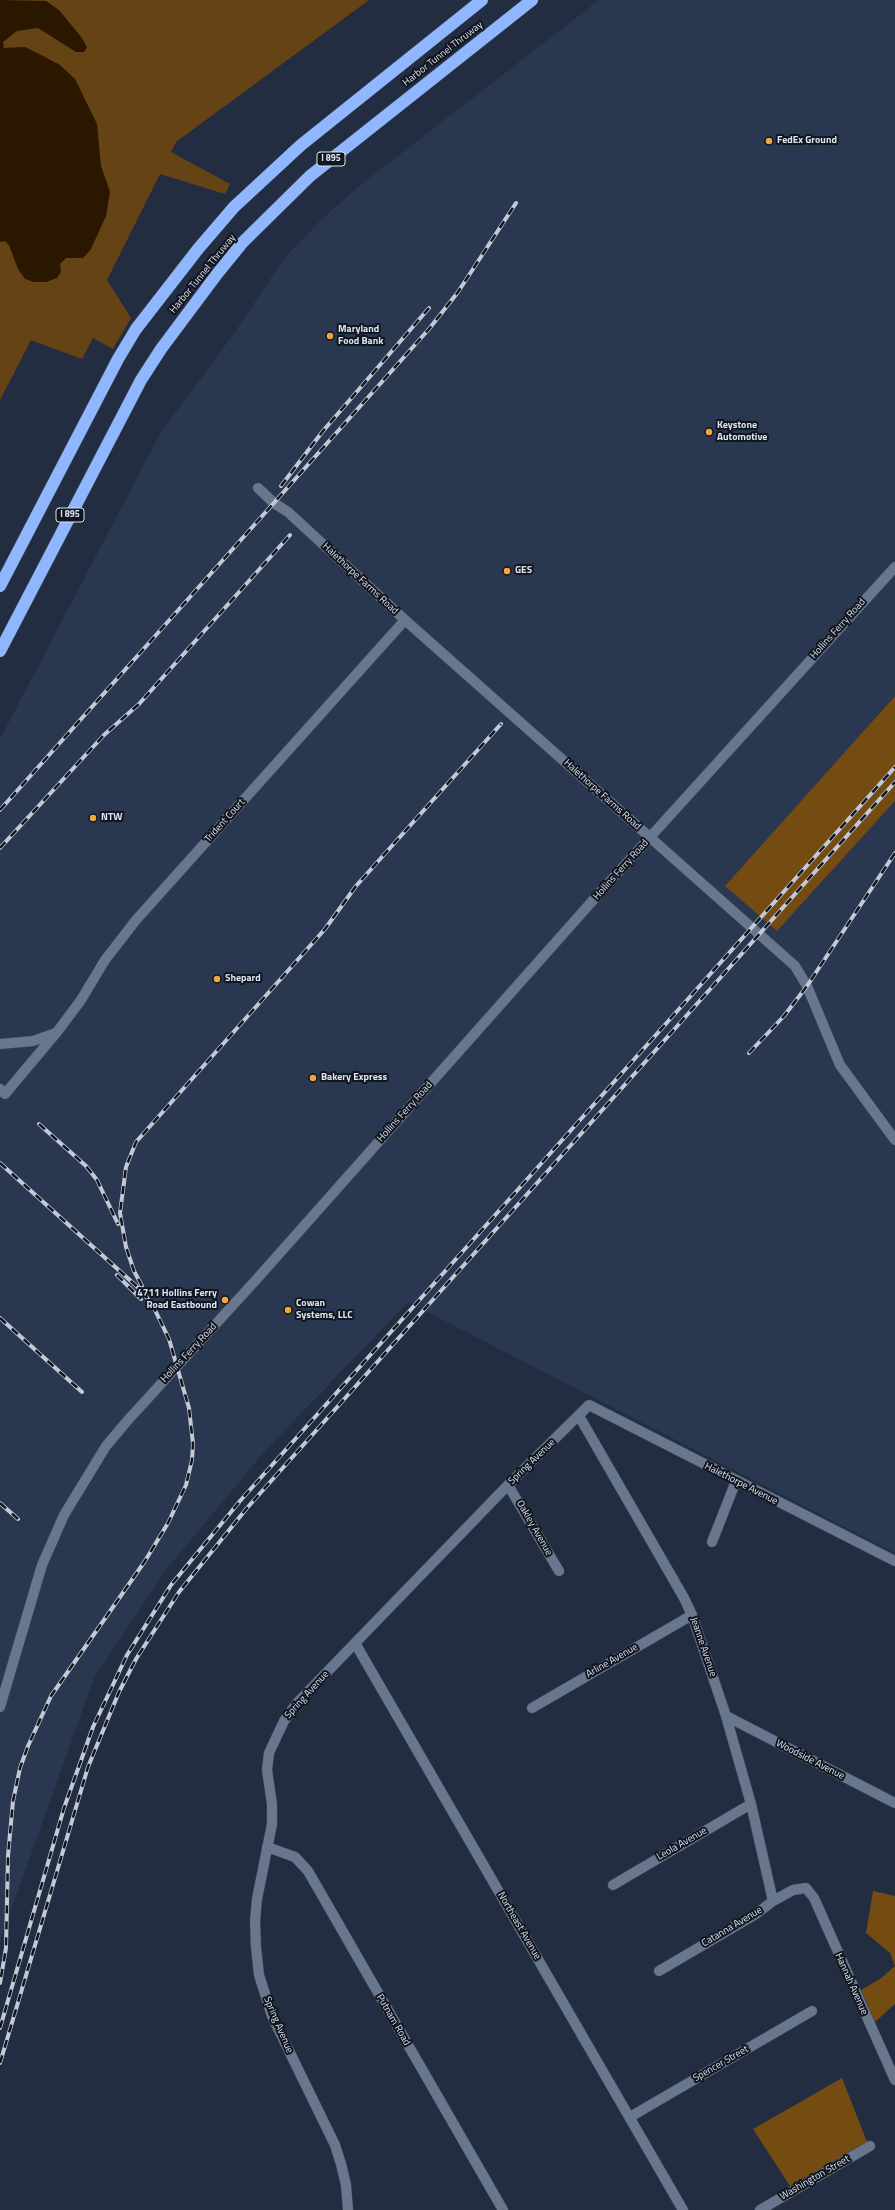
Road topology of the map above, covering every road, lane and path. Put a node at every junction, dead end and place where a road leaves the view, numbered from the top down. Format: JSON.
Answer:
{"nodes":[{"id":1,"x":482,"y":0,"type":"edge"},
{"id":2,"x":532,"y":0,"type":"edge"},
{"id":3,"x":258,"y":488,"type":"dead end"},
{"id":4,"x":895,"y":567,"type":"edge"},
{"id":5,"x":0,"y":586,"type":"edge"},
{"id":6,"x":405,"y":620,"type":"junction"},
{"id":7,"x":0,"y":651,"type":"edge"},
{"id":8,"x":650,"y":838,"type":"junction"},
{"id":9,"x":58,"y":1032,"type":"junction"},
{"id":10,"x":0,"y":1044,"type":"edge"},
{"id":11,"x":0,"y":1089,"type":"edge"},
{"id":12,"x":895,"y":1140,"type":"edge"},
{"id":13,"x":588,"y":1405,"type":"joint"},
{"id":14,"x":579,"y":1416,"type":"junction"},
{"id":15,"x":736,"y":1481,"type":"junction"},
{"id":16,"x":508,"y":1485,"type":"junction"},
{"id":17,"x":712,"y":1542,"type":"dead end"},
{"id":18,"x":895,"y":1561,"type":"edge"},
{"id":19,"x":559,"y":1571,"type":"dead end"},
{"id":20,"x":692,"y":1615,"type":"junction"},
{"id":21,"x":355,"y":1643,"type":"junction"},
{"id":22,"x":0,"y":1707,"type":"edge"},
{"id":23,"x":532,"y":1708,"type":"dead end"},
{"id":24,"x":726,"y":1716,"type":"junction"},
{"id":25,"x":895,"y":1803,"type":"edge"},
{"id":26,"x":751,"y":1804,"type":"junction"},
{"id":27,"x":267,"y":1847,"type":"junction"},
{"id":28,"x":613,"y":1885,"type":"dead end"},
{"id":29,"x":806,"y":1888,"type":"joint"},
{"id":30,"x":772,"y":1901,"type":"junction"},
{"id":31,"x":659,"y":1971,"type":"dead end"},
{"id":32,"x":812,"y":2011,"type":"dead end"},
{"id":33,"x":895,"y":2080,"type":"edge"},
{"id":34,"x":630,"y":2117,"type":"junction"},
{"id":35,"x":870,"y":2146,"type":"dead end"},
{"id":36,"x":348,"y":2210,"type":"edge"},
{"id":37,"x":503,"y":2210,"type":"edge"},
{"id":38,"x":683,"y":2210,"type":"edge"},
{"id":39,"x":760,"y":2210,"type":"edge"}],
"edges":[{"from":1,"to":5,"type":"highway","name":"Harbor Tunnel Thruway","number":"I 895"},
{"from":2,"to":7,"type":"highway","name":"Harbor Tunnel Thruway","number":"I 895"},
{"from":3,"to":6,"type":"street","name":"Halethorpe Farms Road"},
{"from":4,"to":8,"type":"street","name":"Hollins Ferry Road"},
{"from":6,"to":8,"type":"street","name":"Halethorpe Farms Road"},
{"from":6,"to":9,"type":"street","name":"Trident Court"},
{"from":8,"to":12,"type":"street","name":"Halethorpe Farms Road"},
{"from":8,"to":22,"type":"street","name":"Hollins Ferry Road"},
{"from":9,"to":10,"type":"street"},
{"from":9,"to":11,"type":"street","name":"Trident Court"},
{"from":13,"to":14,"type":"street","name":"Spring Avenue"},
{"from":13,"to":15,"type":"street","name":"Halethorpe Avenue"},
{"from":14,"to":16,"type":"street","name":"Spring Avenue"},
{"from":14,"to":20,"type":"street","name":"Jeanne Avenue"},
{"from":15,"to":17,"type":"street"},
{"from":15,"to":18,"type":"street","name":"Halethorpe Avenue"},
{"from":16,"to":19,"type":"street","name":"Oakley Avenue"},
{"from":16,"to":21,"type":"street","name":"Spring Avenue"},
{"from":20,"to":23,"type":"street","name":"Arline Avenue"},
{"from":20,"to":24,"type":"street","name":"Jeanne Avenue"},
{"from":21,"to":27,"type":"street","name":"Spring Avenue"},
{"from":21,"to":34,"type":"street","name":"Northeast Avenue"},
{"from":24,"to":25,"type":"street","name":"Woodside Avenue"},
{"from":24,"to":26,"type":"street","name":"Jeanne Avenue"},
{"from":26,"to":28,"type":"street","name":"Leola Avenue"},
{"from":26,"to":30,"type":"street","name":"Jeanne Avenue"},
{"from":27,"to":36,"type":"street","name":"Spring Avenue"},
{"from":27,"to":37,"type":"street","name":"Putnam Road"},
{"from":29,"to":30,"type":"street","name":"Catanna Avenue"},
{"from":29,"to":33,"type":"street","name":"Hannah Avenue"},
{"from":30,"to":31,"type":"street","name":"Catanna Avenue"},
{"from":32,"to":34,"type":"street","name":"Spencer Street"},
{"from":34,"to":38,"type":"street","name":"Northeast Avenue"},
{"from":35,"to":39,"type":"street","name":"Washington Street"}]}
